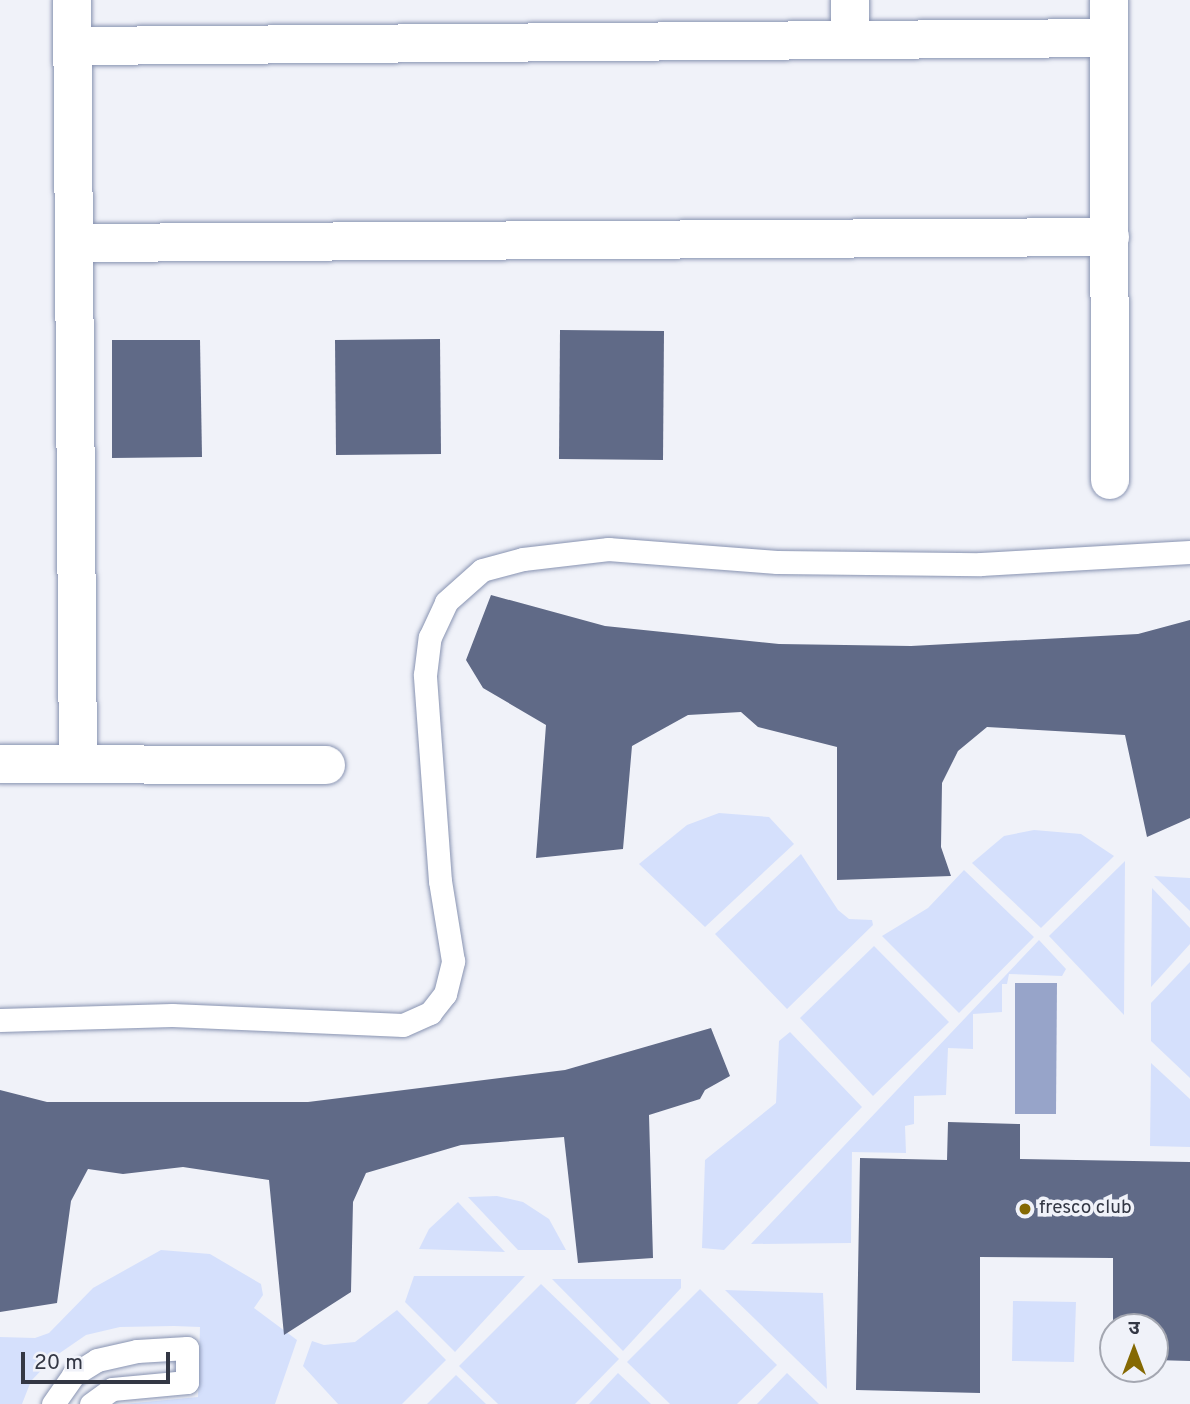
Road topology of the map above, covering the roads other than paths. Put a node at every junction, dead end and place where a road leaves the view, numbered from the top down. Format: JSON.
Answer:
{"nodes":[{"id":1,"x":72,"y":0,"type":"edge"},
{"id":2,"x":849,"y":0,"type":"edge"},
{"id":3,"x":1109,"y":0,"type":"edge"},
{"id":4,"x":1109,"y":38,"type":"junction"},
{"id":5,"x":850,"y":40,"type":"junction"},
{"id":6,"x":73,"y":46,"type":"junction"},
{"id":7,"x":1110,"y":237,"type":"junction"},
{"id":8,"x":74,"y":243,"type":"junction"},
{"id":9,"x":1110,"y":480,"type":"dead end"},
{"id":10,"x":1190,"y":552,"type":"edge"},
{"id":11,"x":0,"y":764,"type":"edge"},
{"id":12,"x":78,"y":764,"type":"junction"},
{"id":13,"x":326,"y":765,"type":"dead end"},
{"id":14,"x":0,"y":1020,"type":"edge"},
{"id":15,"x":53,"y":1404,"type":"edge"},
{"id":16,"x":91,"y":1404,"type":"edge"}],
"edges":[{"from":1,"to":6,"type":"street"},
{"from":2,"to":5,"type":"street"},
{"from":3,"to":4,"type":"street"},
{"from":4,"to":5,"type":"street"},
{"from":4,"to":7,"type":"street"},
{"from":5,"to":6,"type":"street"},
{"from":6,"to":8,"type":"street"},
{"from":7,"to":8,"type":"street"},
{"from":7,"to":9,"type":"street"},
{"from":8,"to":12,"type":"street"},
{"from":10,"to":14,"type":"lane"},
{"from":11,"to":12,"type":"street"},
{"from":12,"to":13,"type":"street"},
{"from":15,"to":16,"type":"lane"}]}
